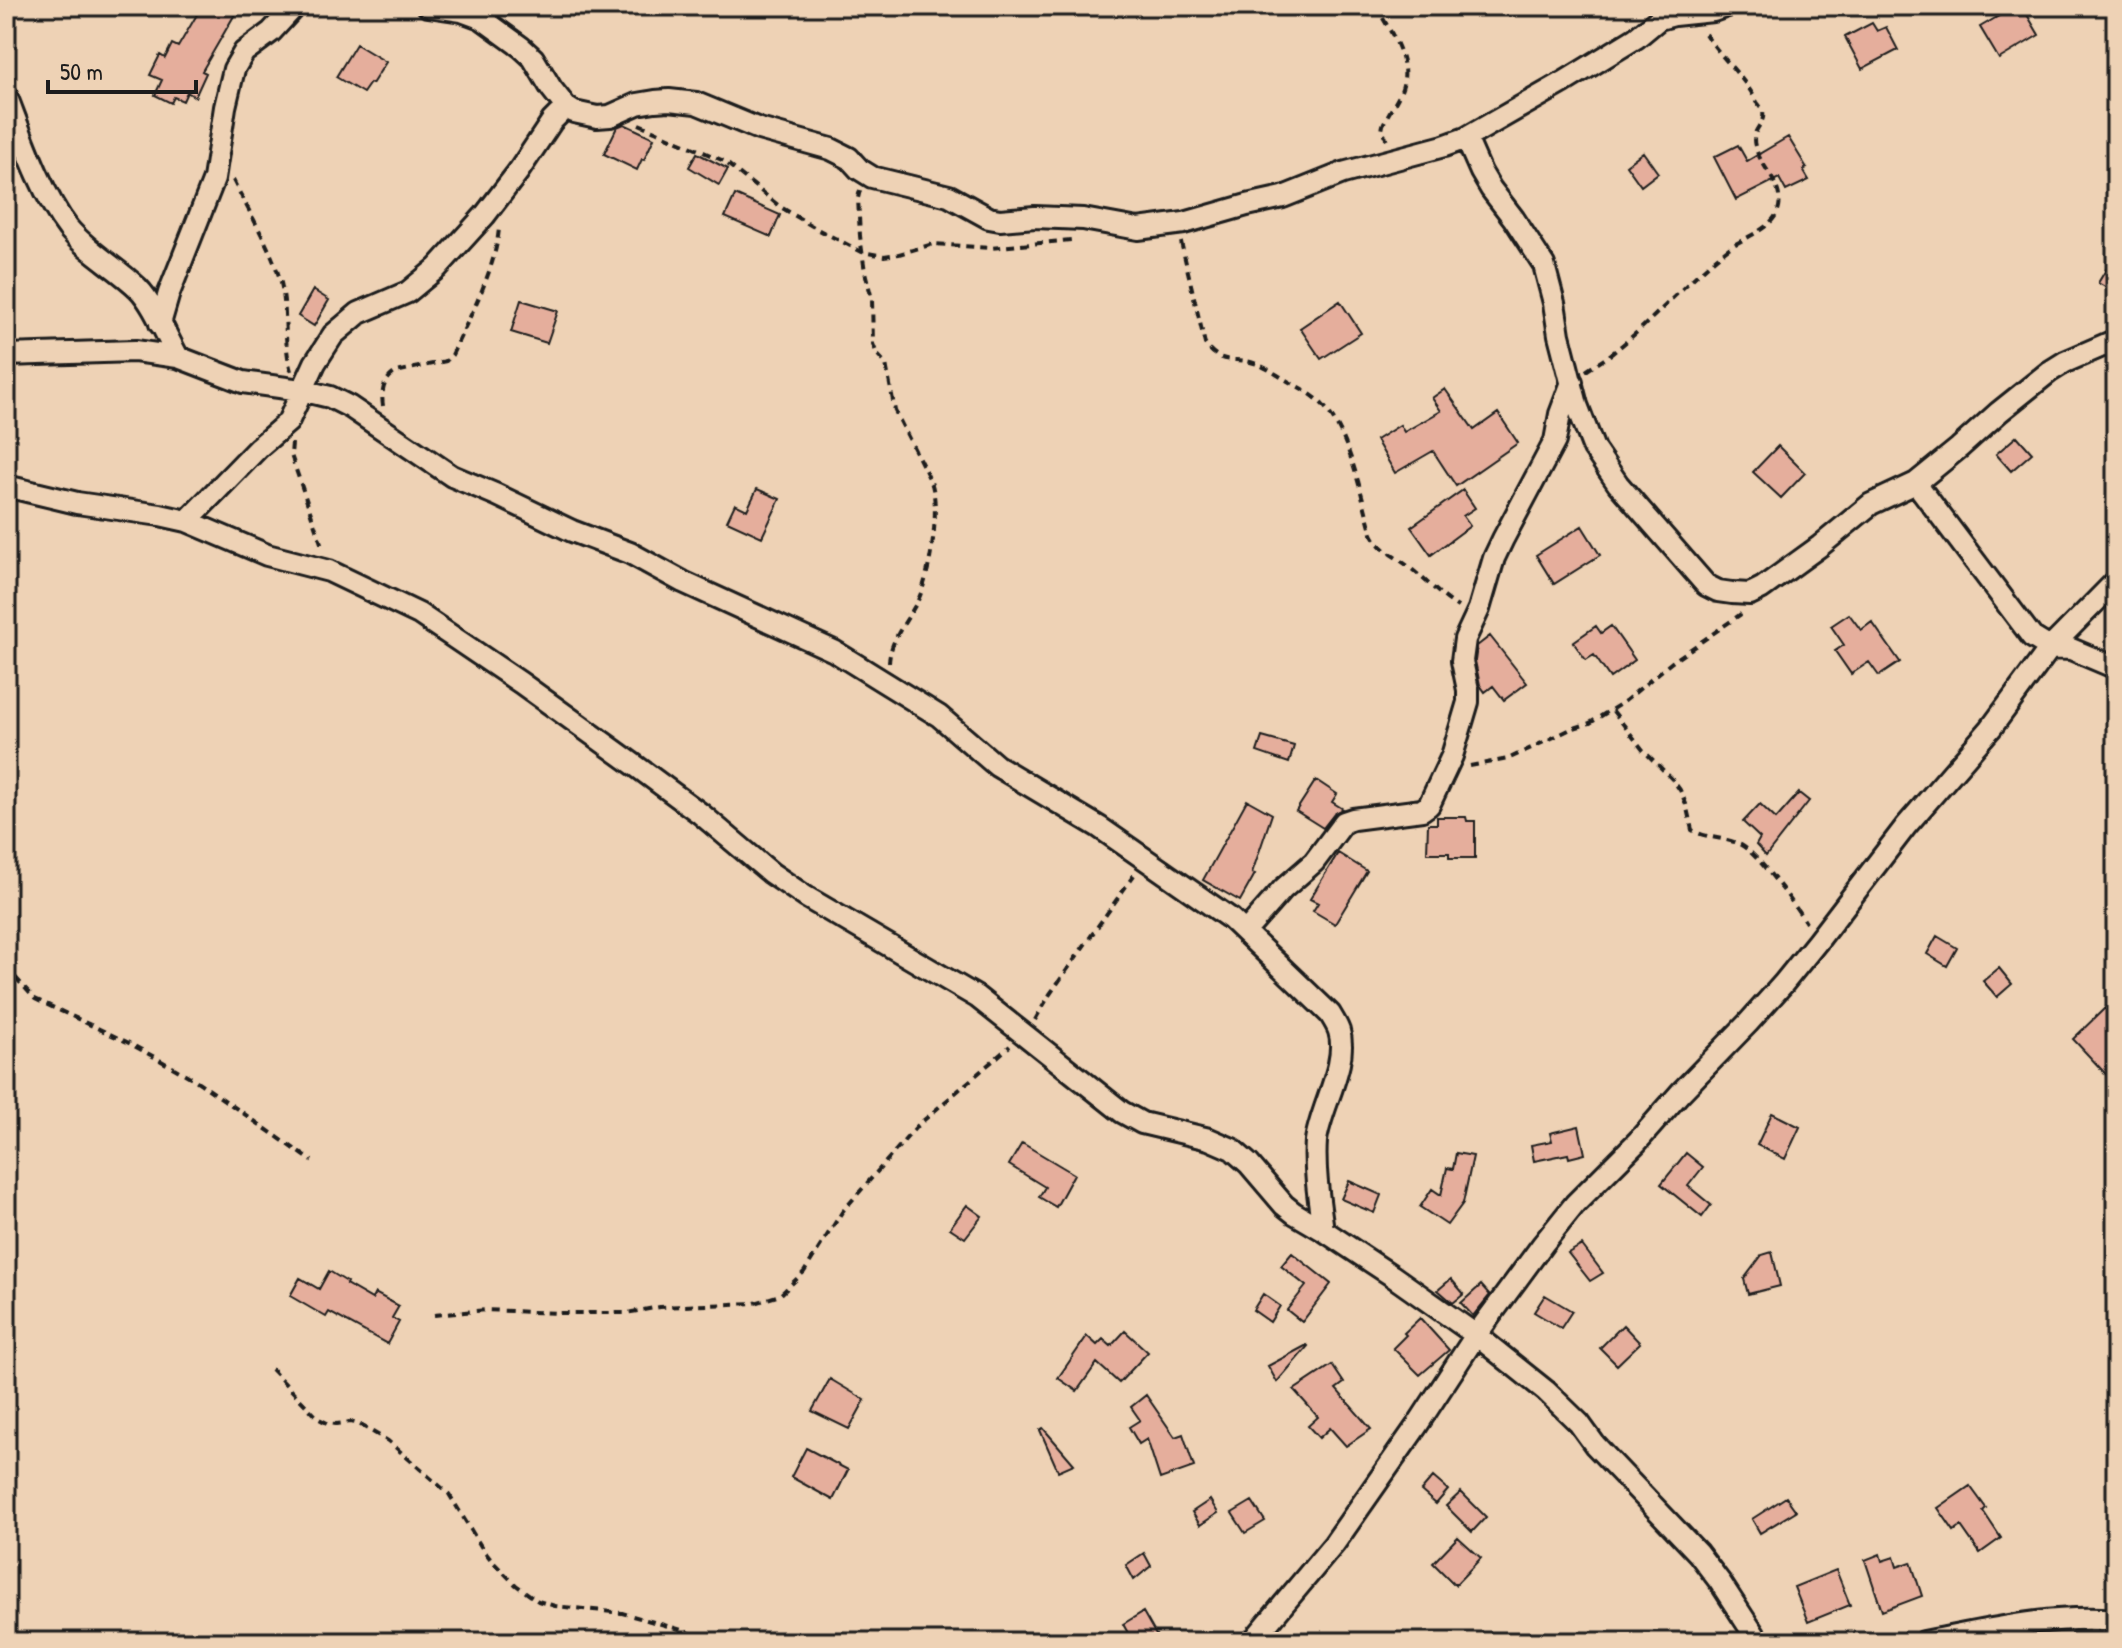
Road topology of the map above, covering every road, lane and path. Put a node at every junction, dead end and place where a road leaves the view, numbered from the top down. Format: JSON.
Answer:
{"nodes":[{"id":1,"x":295,"y":6,"type":"edge"},
{"id":2,"x":428,"y":6,"type":"edge"},
{"id":3,"x":1376,"y":6,"type":"edge"},
{"id":4,"x":1727,"y":6,"type":"edge"},
{"id":5,"x":1656,"y":12,"type":"edge"},
{"id":6,"x":1692,"y":14,"type":"junction"},
{"id":7,"x":6,"y":95,"type":"edge"},
{"id":8,"x":566,"y":107,"type":"junction"},
{"id":9,"x":619,"y":113,"type":"junction"},
{"id":10,"x":1466,"y":138,"type":"junction"},
{"id":11,"x":219,"y":153,"type":"junction"},
{"id":12,"x":1403,"y":156,"type":"junction"},
{"id":13,"x":865,"y":173,"type":"junction"},
{"id":14,"x":501,"y":194,"type":"junction"},
{"id":15,"x":1176,"y":225,"type":"junction"},
{"id":16,"x":1072,"y":240,"type":"dead end"},
{"id":17,"x":862,"y":252,"type":"junction"},
{"id":18,"x":160,"y":324,"type":"junction"},
{"id":19,"x":2116,"y":340,"type":"edge"},
{"id":20,"x":6,"y":355,"type":"edge"},
{"id":21,"x":178,"y":357,"type":"junction"},
{"id":22,"x":1572,"y":382,"type":"junction"},
{"id":23,"x":301,"y":390,"type":"junction"},
{"id":24,"x":292,"y":415,"type":"junction"},
{"id":25,"x":386,"y":432,"type":"junction"},
{"id":26,"x":1916,"y":483,"type":"junction"},
{"id":27,"x":6,"y":486,"type":"edge"},
{"id":28,"x":187,"y":521,"type":"junction"},
{"id":29,"x":329,"y":571,"type":"junction"},
{"id":30,"x":2116,"y":581,"type":"edge"},
{"id":31,"x":1750,"y":594,"type":"junction"},
{"id":32,"x":1475,"y":617,"type":"junction"},
{"id":33,"x":2050,"y":648,"type":"junction"},
{"id":34,"x":2116,"y":668,"type":"edge"},
{"id":35,"x":899,"y":691,"type":"junction"},
{"id":36,"x":1613,"y":710,"type":"junction"},
{"id":37,"x":1442,"y":778,"type":"junction"},
{"id":38,"x":1144,"y":857,"type":"junction"},
{"id":39,"x":1245,"y":932,"type":"junction"},
{"id":40,"x":1817,"y":942,"type":"junction"},
{"id":41,"x":6,"y":967,"type":"edge"},
{"id":42,"x":1025,"y":1035,"type":"junction"},
{"id":43,"x":312,"y":1161,"type":"dead end"},
{"id":44,"x":1323,"y":1230,"type":"junction"},
{"id":45,"x":434,"y":1315,"type":"dead end"},
{"id":46,"x":1476,"y":1335,"type":"junction"},
{"id":47,"x":271,"y":1369,"type":"dead end"},
{"id":48,"x":2116,"y":1620,"type":"edge"},
{"id":49,"x":709,"y":1642,"type":"edge"},
{"id":50,"x":1252,"y":1642,"type":"edge"},
{"id":51,"x":1759,"y":1642,"type":"edge"},
{"id":52,"x":1924,"y":1642,"type":"edge"}],
"edges":[{"from":1,"to":11,"type":"street"},
{"from":2,"to":8,"type":"street"},
{"from":3,"to":12,"type":"path"},
{"from":4,"to":6,"type":"street"},
{"from":5,"to":6,"type":"street"},
{"from":5,"to":10,"type":"street"},
{"from":6,"to":22,"type":"path"},
{"from":7,"to":18,"type":"street"},
{"from":8,"to":9,"type":"street"},
{"from":8,"to":14,"type":"street"},
{"from":9,"to":13,"type":"street"},
{"from":9,"to":17,"type":"path"},
{"from":10,"to":12,"type":"street"},
{"from":10,"to":22,"type":"street"},
{"from":11,"to":18,"type":"street"},
{"from":11,"to":23,"type":"path"},
{"from":12,"to":15,"type":"street"},
{"from":13,"to":15,"type":"street"},
{"from":13,"to":17,"type":"path"},
{"from":14,"to":23,"type":"street"},
{"from":14,"to":25,"type":"path"},
{"from":15,"to":32,"type":"path"},
{"from":16,"to":17,"type":"path"},
{"from":17,"to":35,"type":"path"},
{"from":18,"to":21,"type":"street"},
{"from":19,"to":26,"type":"street"},
{"from":20,"to":21,"type":"street"},
{"from":21,"to":23,"type":"street"},
{"from":22,"to":31,"type":"street"},
{"from":22,"to":32,"type":"street"},
{"from":23,"to":24,"type":"street"},
{"from":23,"to":25,"type":"street"},
{"from":24,"to":28,"type":"street"},
{"from":24,"to":29,"type":"path"},
{"from":25,"to":35,"type":"street"},
{"from":26,"to":31,"type":"street"},
{"from":26,"to":33,"type":"street"},
{"from":27,"to":28,"type":"street"},
{"from":28,"to":29,"type":"street"},
{"from":29,"to":42,"type":"street"},
{"from":30,"to":33,"type":"street"},
{"from":31,"to":36,"type":"path"},
{"from":32,"to":37,"type":"street"},
{"from":33,"to":34,"type":"street"},
{"from":33,"to":40,"type":"street"},
{"from":35,"to":38,"type":"street"},
{"from":36,"to":37,"type":"path"},
{"from":36,"to":40,"type":"path"},
{"from":37,"to":39,"type":"street"},
{"from":38,"to":39,"type":"street"},
{"from":38,"to":42,"type":"path"},
{"from":39,"to":44,"type":"street"},
{"from":40,"to":46,"type":"street"},
{"from":41,"to":43,"type":"path"},
{"from":42,"to":44,"type":"street"},
{"from":42,"to":45,"type":"path"},
{"from":44,"to":46,"type":"street"},
{"from":46,"to":50,"type":"street"},
{"from":46,"to":51,"type":"street"},
{"from":47,"to":49,"type":"path"},
{"from":48,"to":52,"type":"street"}]}
